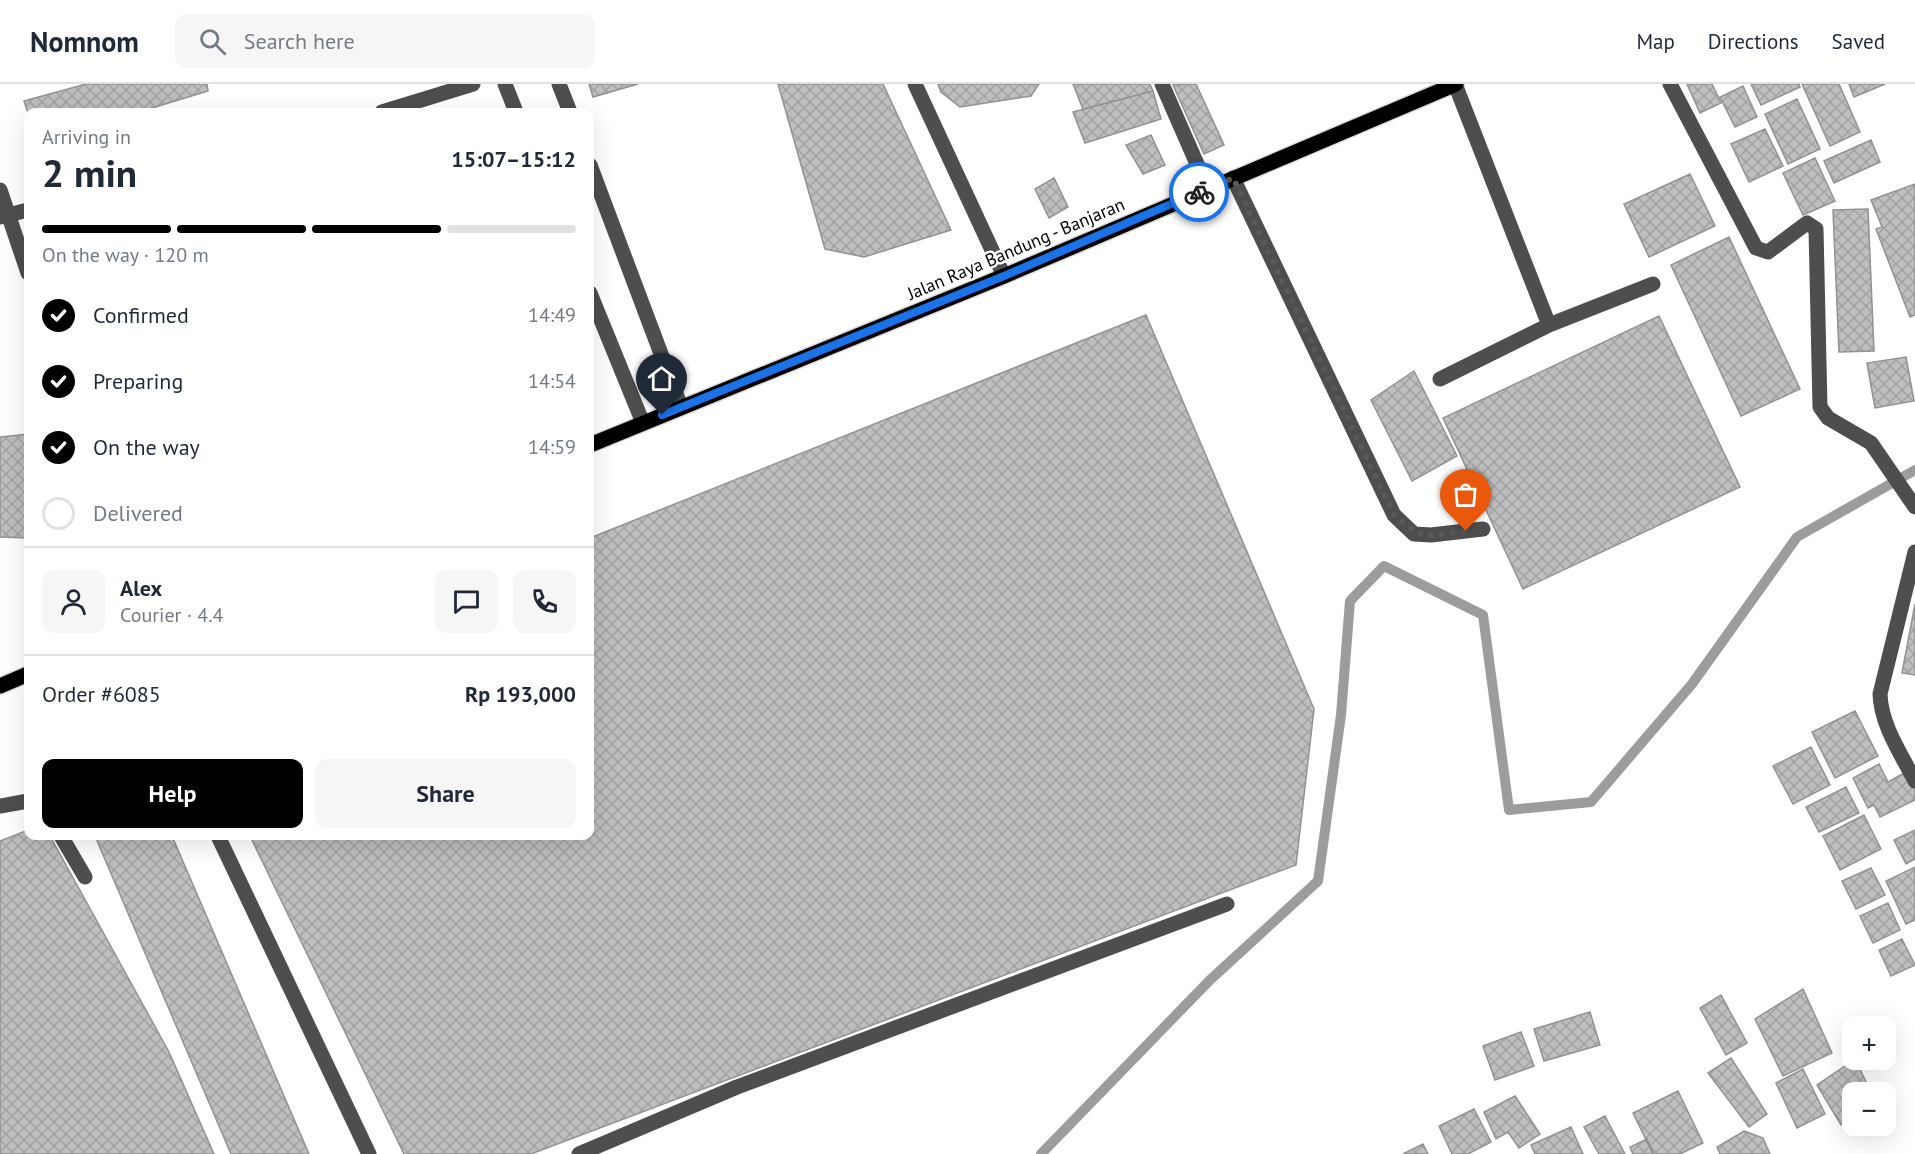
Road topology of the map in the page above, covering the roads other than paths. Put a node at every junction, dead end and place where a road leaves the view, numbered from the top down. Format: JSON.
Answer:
{"nodes":[{"id":1,"x":473,"y":84,"type":"edge"},
{"id":2,"x":505,"y":84,"type":"edge"},
{"id":3,"x":559,"y":84,"type":"edge"},
{"id":4,"x":915,"y":84,"type":"edge"},
{"id":5,"x":1162,"y":84,"type":"edge"},
{"id":6,"x":1455,"y":84,"type":"edge"},
{"id":7,"x":1670,"y":84,"type":"edge"},
{"id":8,"x":395,"y":108,"type":"edge"},
{"id":9,"x":514,"y":108,"type":"edge"},
{"id":10,"x":568,"y":108,"type":"edge"},
{"id":11,"x":594,"y":176,"type":"edge"},
{"id":12,"x":1233,"y":178,"type":"junction"},
{"id":13,"x":1208,"y":189,"type":"junction"},
{"id":14,"x":0,"y":190,"type":"edge"},
{"id":15,"x":24,"y":211,"type":"edge"},
{"id":16,"x":4,"y":216,"type":"edge"},
{"id":17,"x":24,"y":264,"type":"edge"},
{"id":18,"x":1004,"y":276,"type":"junction"},
{"id":19,"x":1653,"y":285,"type":"dead end"},
{"id":20,"x":594,"y":303,"type":"edge"},
{"id":21,"x":1549,"y":325,"type":"junction"},
{"id":22,"x":1440,"y":379,"type":"dead end"},
{"id":23,"x":681,"y":407,"type":"junction"},
{"id":24,"x":643,"y":423,"type":"junction"},
{"id":25,"x":594,"y":443,"type":"edge"},
{"id":26,"x":1915,"y":507,"type":"edge"},
{"id":27,"x":1483,"y":529,"type":"dead end"},
{"id":28,"x":1915,"y":552,"type":"edge"},
{"id":29,"x":24,"y":676,"type":"edge"},
{"id":30,"x":0,"y":686,"type":"edge"},
{"id":31,"x":1915,"y":781,"type":"edge"},
{"id":32,"x":24,"y":802,"type":"edge"},
{"id":33,"x":0,"y":806,"type":"edge"},
{"id":34,"x":63,"y":840,"type":"edge"},
{"id":35,"x":220,"y":840,"type":"edge"},
{"id":36,"x":85,"y":877,"type":"dead end"},
{"id":37,"x":1227,"y":904,"type":"dead end"},
{"id":38,"x":369,"y":1154,"type":"edge"},
{"id":39,"x":579,"y":1154,"type":"edge"}],
"edges":[{"from":1,"to":8,"type":"street"},
{"from":2,"to":9,"type":"street"},
{"from":3,"to":10,"type":"street"},
{"from":4,"to":18,"type":"street"},
{"from":5,"to":13,"type":"street"},
{"from":6,"to":12,"type":"main road","name":"Jalan Raya Bandung - Banjaran"},
{"from":6,"to":21,"type":"street"},
{"from":7,"to":26,"type":"street"},
{"from":11,"to":23,"type":"street"},
{"from":12,"to":13,"type":"main road","name":"Jalan Raya Bandung - Banjaran"},
{"from":12,"to":27,"type":"street"},
{"from":13,"to":18,"type":"main road","name":"Jalan Raya Bandung - Banjaran"},
{"from":14,"to":16,"type":"street"},
{"from":15,"to":16,"type":"street"},
{"from":16,"to":17,"type":"street"},
{"from":18,"to":23,"type":"main road","name":"Jalan Raya Bandung - Banjaran"},
{"from":19,"to":21,"type":"street"},
{"from":20,"to":24,"type":"street"},
{"from":21,"to":22,"type":"street"},
{"from":23,"to":24,"type":"main road","name":"Jalan Raya Bandung - Banjaran"},
{"from":24,"to":25,"type":"main road","name":"Jalan Raya Bandung - Banjaran"},
{"from":28,"to":31,"type":"street"},
{"from":29,"to":30,"type":"main road"},
{"from":32,"to":33,"type":"street"},
{"from":34,"to":36,"type":"street"},
{"from":35,"to":38,"type":"street"},
{"from":37,"to":39,"type":"street"}]}
